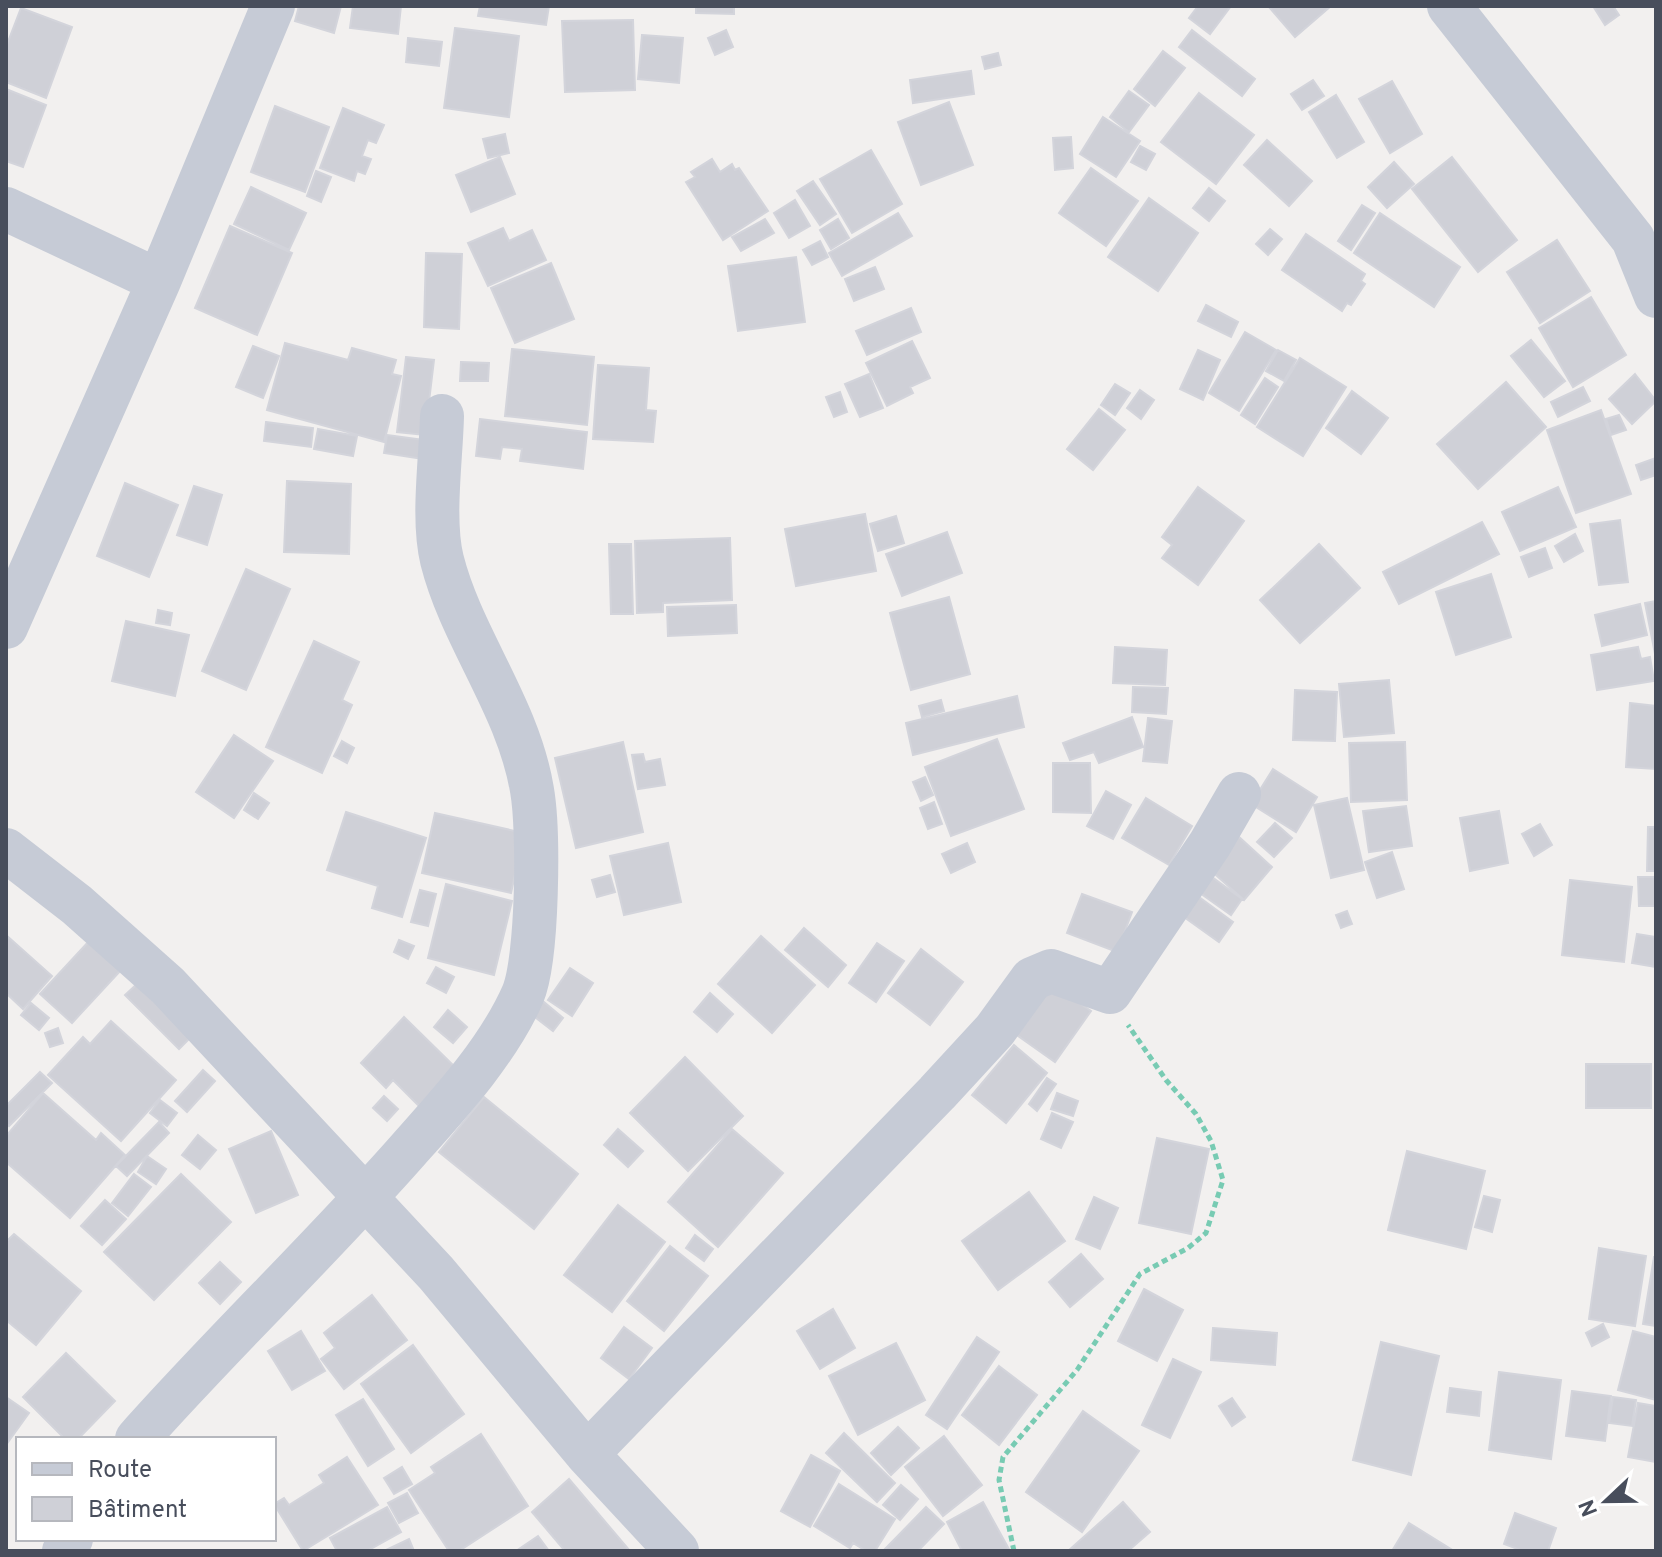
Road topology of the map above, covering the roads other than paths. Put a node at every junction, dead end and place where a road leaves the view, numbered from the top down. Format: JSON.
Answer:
{"nodes":[{"id":1,"x":273,"y":6,"type":"edge"},
{"id":2,"x":1449,"y":6,"type":"edge"},
{"id":3,"x":6,"y":209,"type":"edge"},
{"id":4,"x":1645,"y":229,"type":"edge"},
{"id":5,"x":159,"y":281,"type":"junction"},
{"id":6,"x":1656,"y":296,"type":"edge"},
{"id":7,"x":442,"y":416,"type":"dead end"},
{"id":8,"x":6,"y":627,"type":"edge"},
{"id":9,"x":1239,"y":794,"type":"dead end"},
{"id":10,"x":6,"y":850,"type":"edge"},
{"id":11,"x":367,"y":1199,"type":"junction"},
{"id":12,"x":139,"y":1437,"type":"edge"},
{"id":13,"x":587,"y":1454,"type":"junction"},
{"id":14,"x":677,"y":1551,"type":"edge"}],
"edges":[{"from":1,"to":5,"type":"street"},
{"from":2,"to":4,"type":"street"},
{"from":3,"to":5,"type":"street"},
{"from":4,"to":6,"type":"street"},
{"from":5,"to":8,"type":"street"},
{"from":7,"to":11,"type":"street"},
{"from":9,"to":13,"type":"street"},
{"from":10,"to":11,"type":"street"},
{"from":11,"to":12,"type":"street"},
{"from":11,"to":13,"type":"street"},
{"from":13,"to":14,"type":"street"}]}
